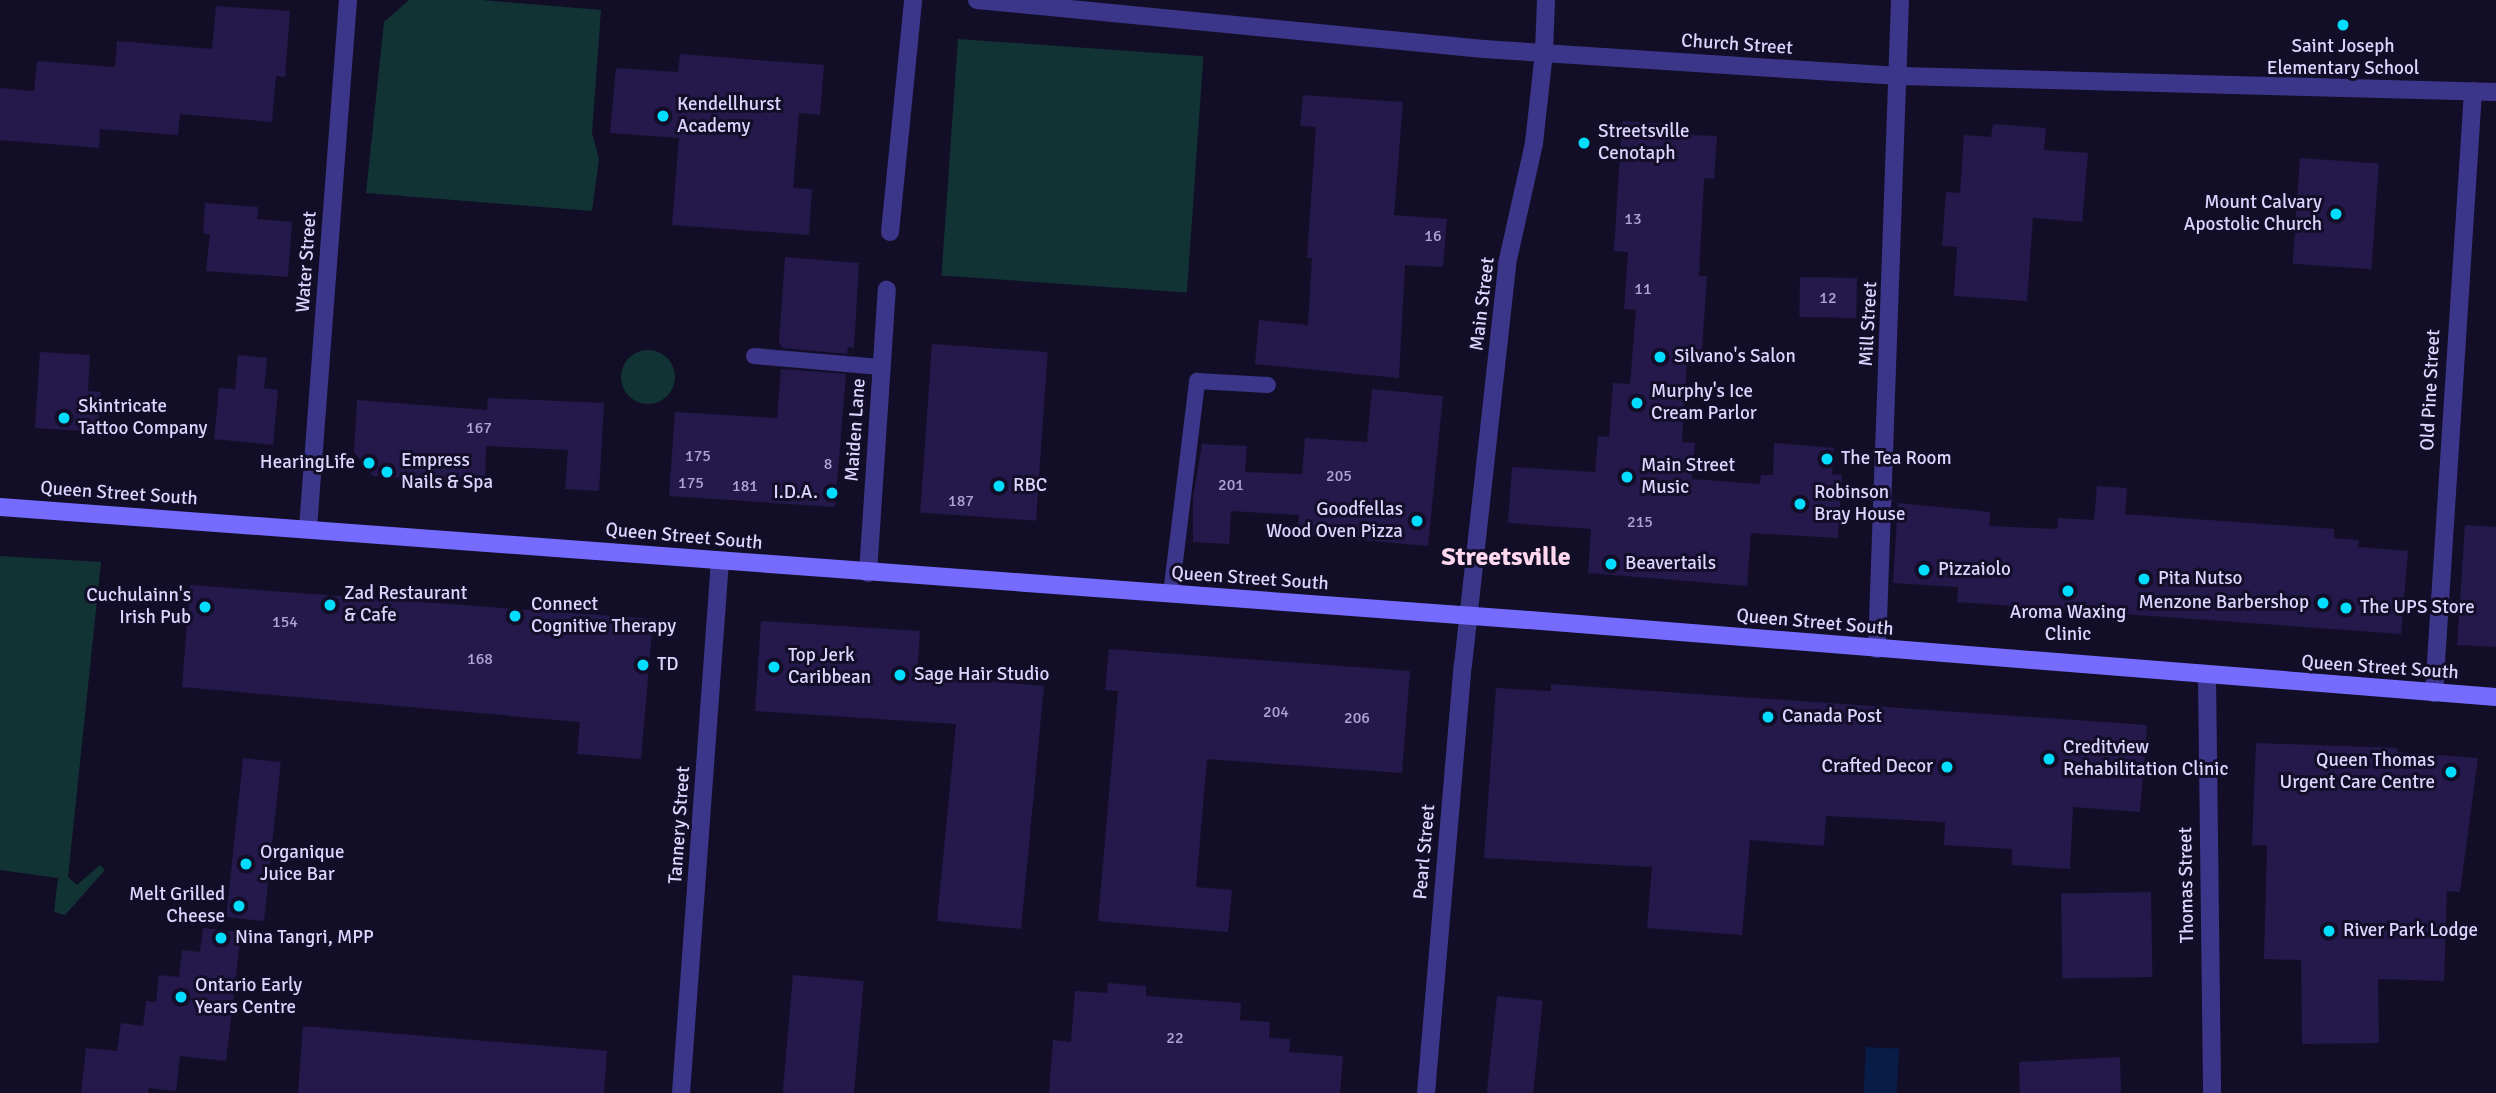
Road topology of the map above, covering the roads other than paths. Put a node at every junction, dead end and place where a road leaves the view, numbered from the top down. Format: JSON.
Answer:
{"nodes":[{"id":1,"x":348,"y":0,"type":"edge"},
{"id":2,"x":913,"y":0,"type":"edge"},
{"id":3,"x":977,"y":0,"type":"edge"},
{"id":4,"x":1546,"y":0,"type":"edge"},
{"id":5,"x":1900,"y":0,"type":"edge"},
{"id":6,"x":1544,"y":52,"type":"junction"},
{"id":7,"x":1900,"y":76,"type":"junction"},
{"id":8,"x":2473,"y":91,"type":"junction"},
{"id":9,"x":2496,"y":92,"type":"edge"},
{"id":10,"x":890,"y":232,"type":"dead end"},
{"id":11,"x":887,"y":290,"type":"dead end"},
{"id":12,"x":754,"y":356,"type":"dead end"},
{"id":13,"x":881,"y":367,"type":"junction"},
{"id":14,"x":1268,"y":385,"type":"dead end"},
{"id":15,"x":0,"y":507,"type":"edge"},
{"id":16,"x":308,"y":528,"type":"junction"},
{"id":17,"x":720,"y":561,"type":"junction"},
{"id":18,"x":868,"y":573,"type":"junction"},
{"id":19,"x":1171,"y":594,"type":"junction"},
{"id":20,"x":1468,"y":615,"type":"junction"},
{"id":21,"x":1877,"y":649,"type":"junction"},
{"id":22,"x":2207,"y":676,"type":"junction"},
{"id":23,"x":2434,"y":693,"type":"junction"},
{"id":24,"x":2496,"y":697,"type":"edge"},
{"id":25,"x":681,"y":1093,"type":"edge"},
{"id":26,"x":1426,"y":1093,"type":"edge"},
{"id":27,"x":2212,"y":1093,"type":"edge"}],
"edges":[{"from":1,"to":16,"type":"street","name":"Water Street"},
{"from":2,"to":10,"type":"street"},
{"from":3,"to":6,"type":"street","name":"Church Street"},
{"from":4,"to":6,"type":"street","name":"Main Street"},
{"from":5,"to":7,"type":"street","name":"Mill Street"},
{"from":6,"to":7,"type":"street","name":"Church Street"},
{"from":6,"to":20,"type":"street","name":"Main Street"},
{"from":7,"to":8,"type":"street","name":"Church Street"},
{"from":7,"to":21,"type":"street","name":"Mill Street"},
{"from":8,"to":9,"type":"street","name":"Church Street"},
{"from":8,"to":23,"type":"street","name":"Old Pine Street"},
{"from":11,"to":13,"type":"street","name":"Maiden Lane"},
{"from":12,"to":13,"type":"lane"},
{"from":13,"to":18,"type":"street","name":"Maiden Lane"},
{"from":14,"to":19,"type":"lane"},
{"from":15,"to":16,"type":"main road","name":"Queen Street South"},
{"from":16,"to":17,"type":"main road","name":"Queen Street South"},
{"from":17,"to":18,"type":"main road","name":"Queen Street South"},
{"from":17,"to":25,"type":"street","name":"Tannery Street"},
{"from":18,"to":19,"type":"main road","name":"Queen Street South"},
{"from":19,"to":20,"type":"main road","name":"Queen Street South"},
{"from":20,"to":21,"type":"main road","name":"Queen Street South"},
{"from":20,"to":26,"type":"street","name":"Pearl Street"},
{"from":21,"to":22,"type":"main road","name":"Queen Street South"},
{"from":22,"to":23,"type":"main road","name":"Queen Street South"},
{"from":22,"to":27,"type":"street","name":"Thomas Street"},
{"from":23,"to":24,"type":"main road","name":"Queen Street South"}]}
